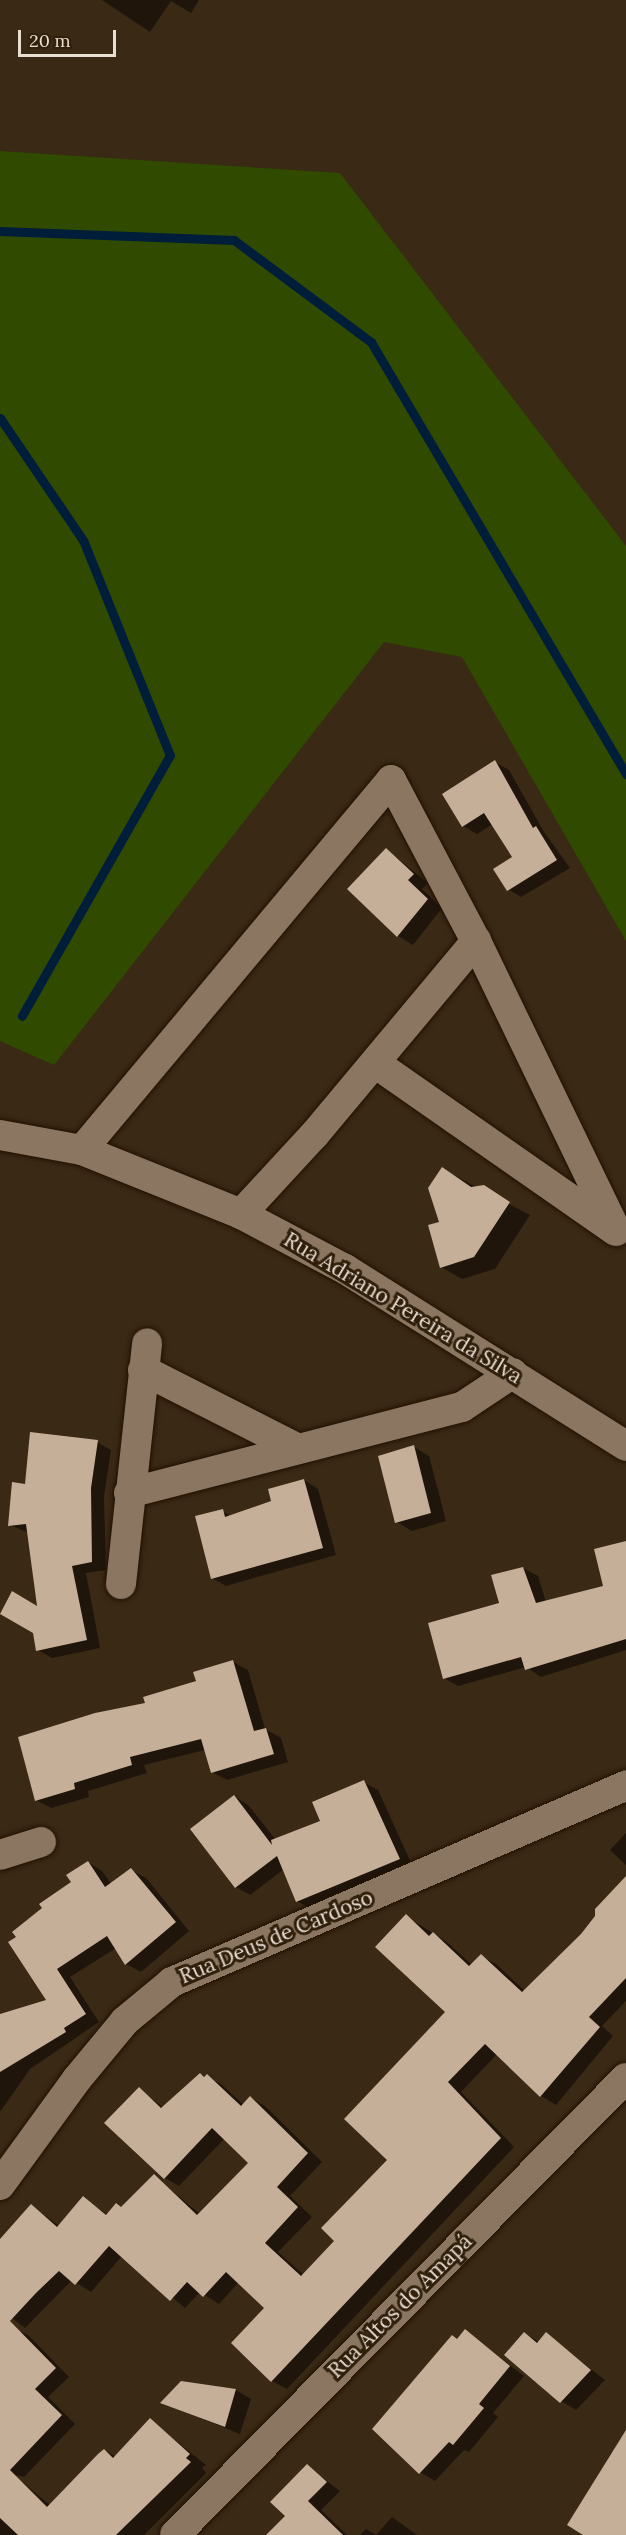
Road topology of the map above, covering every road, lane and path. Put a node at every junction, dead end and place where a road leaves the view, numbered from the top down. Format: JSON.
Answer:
{"nodes":[{"id":1,"x":476,"y":941,"type":"junction"},
{"id":2,"x":375,"y":1063,"type":"junction"},
{"id":3,"x":0,"y":1135,"type":"edge"},
{"id":4,"x":82,"y":1150,"type":"junction"},
{"id":5,"x":241,"y":1215,"type":"junction"},
{"id":6,"x":621,"y":1234,"type":"edge"},
{"id":7,"x":513,"y":1372,"type":"junction"},
{"id":8,"x":626,"y":1446,"type":"edge"},
{"id":9,"x":297,"y":1448,"type":"junction"},
{"id":10,"x":129,"y":1493,"type":"junction"},
{"id":11,"x":121,"y":1584,"type":"dead end"},
{"id":12,"x":626,"y":1786,"type":"edge"},
{"id":13,"x":41,"y":1842,"type":"dead end"},
{"id":14,"x":0,"y":1855,"type":"edge"},
{"id":15,"x":626,"y":2078,"type":"edge"},
{"id":16,"x":0,"y":2185,"type":"edge"},
{"id":17,"x":175,"y":2535,"type":"edge"}],
"edges":[{"from":1,"to":2,"type":"street"},
{"from":1,"to":4,"type":"street"},
{"from":1,"to":6,"type":"street"},
{"from":2,"to":5,"type":"street"},
{"from":2,"to":6,"type":"street"},
{"from":3,"to":4,"type":"street","name":"Rua Adriano Pereira da Silva"},
{"from":4,"to":5,"type":"street","name":"Rua Adriano Pereira da Silva"},
{"from":5,"to":7,"type":"street","name":"Rua Adriano Pereira da Silva"},
{"from":7,"to":8,"type":"street","name":"Rua Adriano Pereira da Silva"},
{"from":7,"to":9,"type":"street"},
{"from":9,"to":10,"type":"street"},
{"from":9,"to":10,"type":"street"},
{"from":10,"to":11,"type":"street"},
{"from":12,"to":16,"type":"street","name":"Rua Deus de Cardoso"},
{"from":13,"to":14,"type":"street"},
{"from":15,"to":17,"type":"street","name":"Rua Altos do Amapá"}]}
